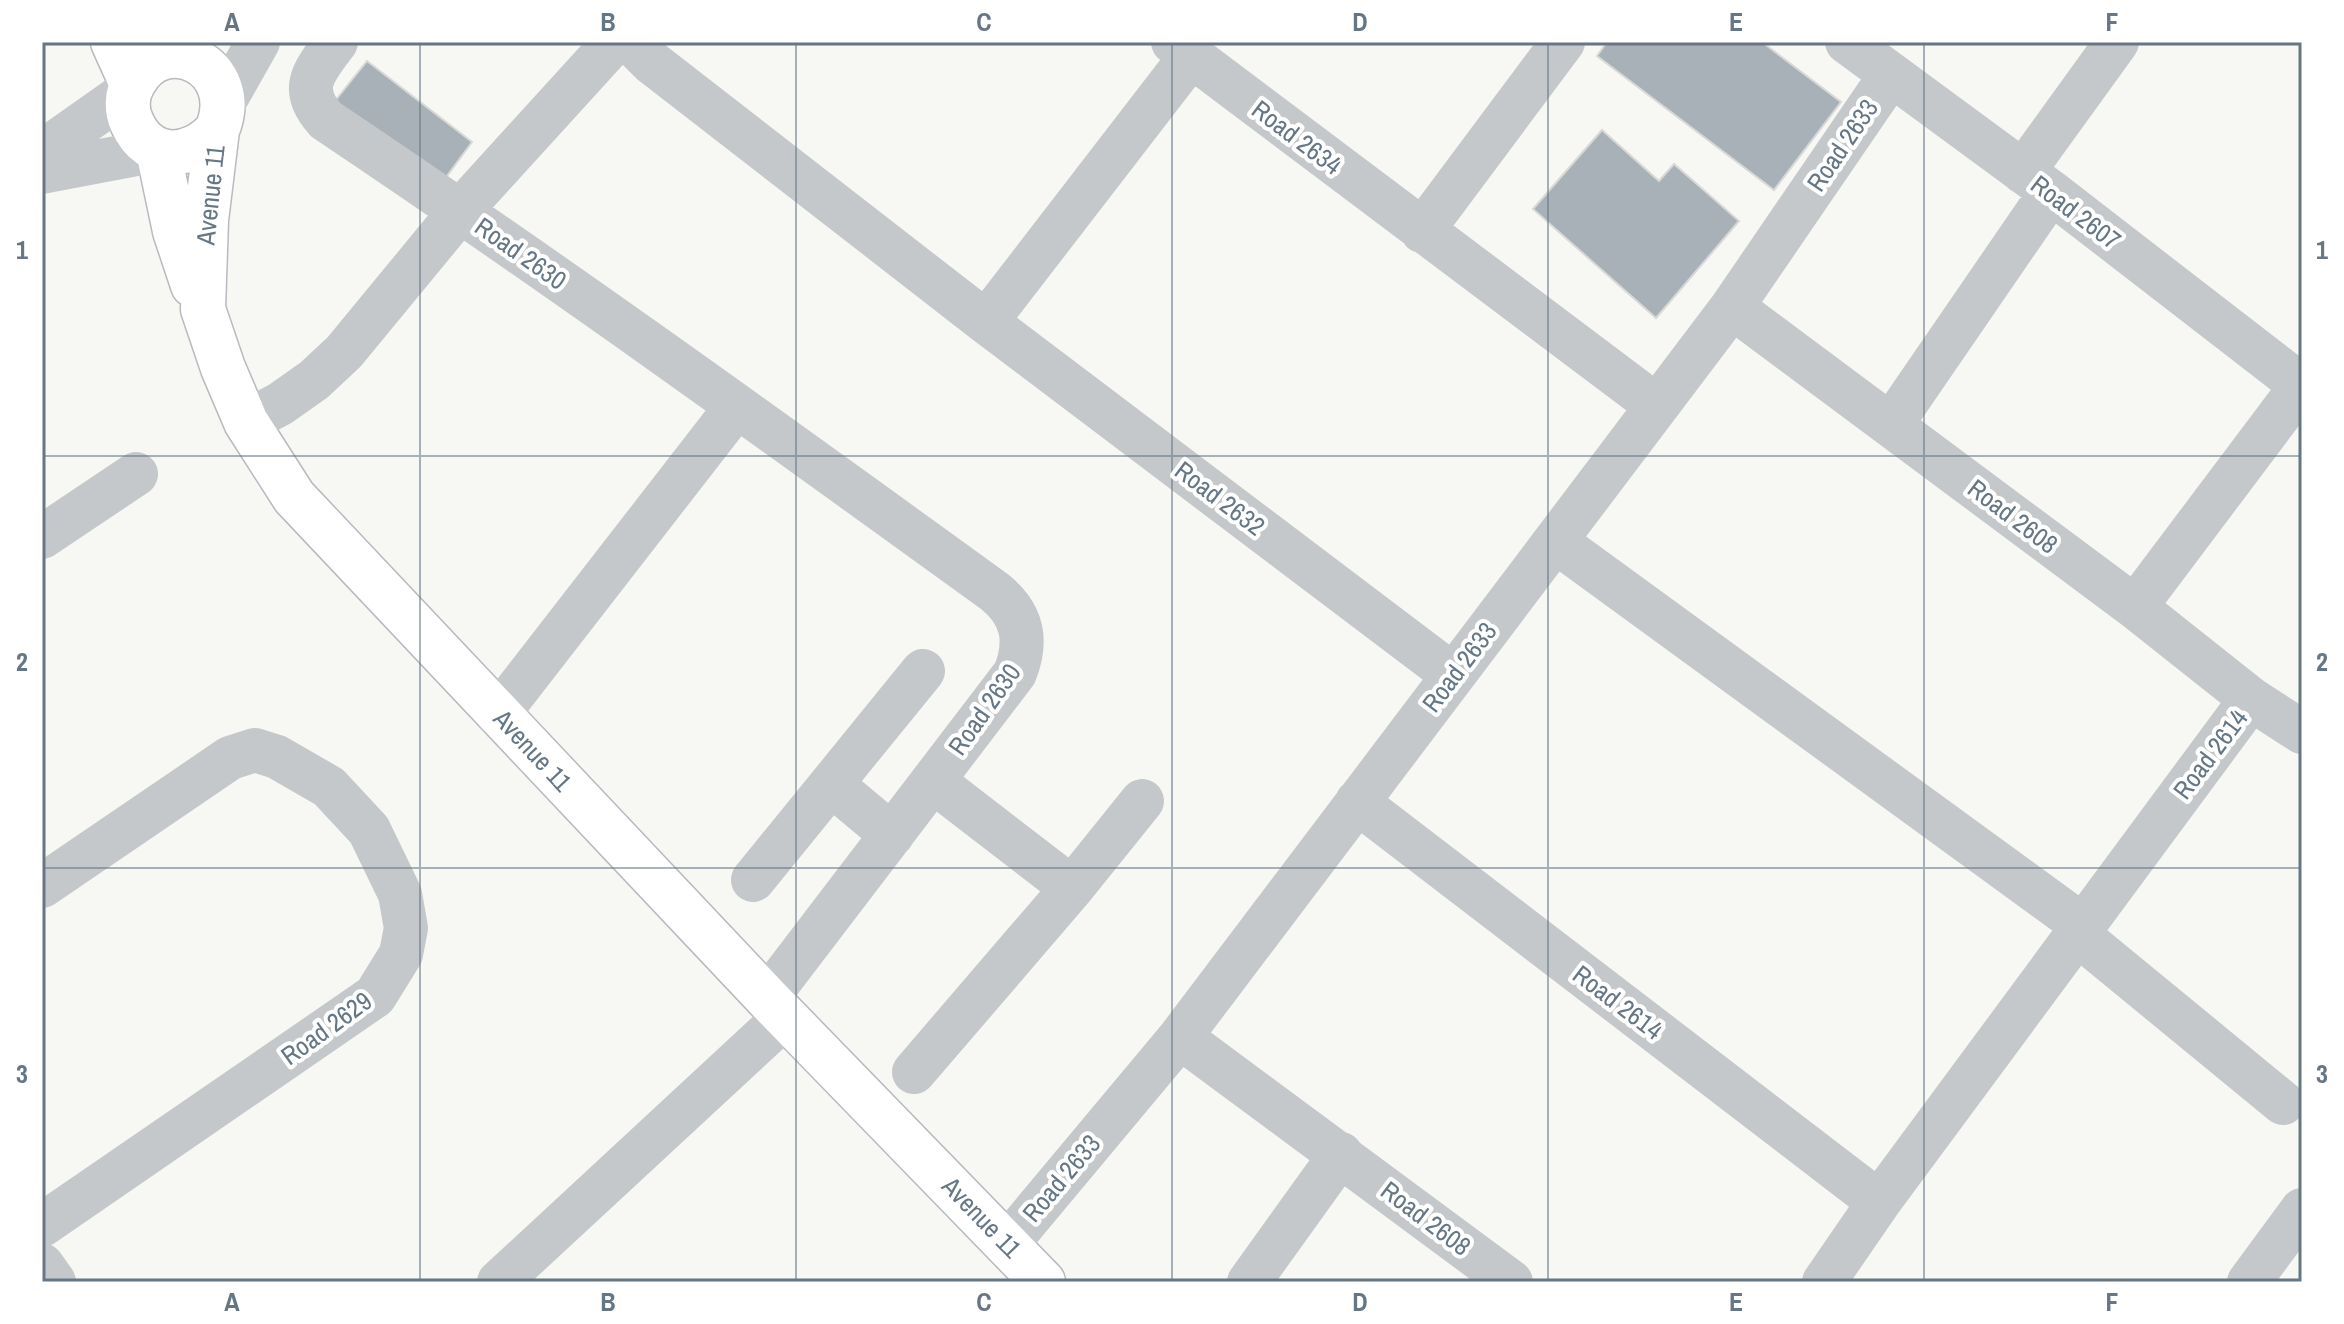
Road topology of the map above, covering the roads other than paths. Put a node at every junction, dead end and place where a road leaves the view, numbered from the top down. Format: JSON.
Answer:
{"nodes":[{"id":1,"x":113,"y":42,"type":"edge"},
{"id":2,"x":258,"y":42,"type":"edge"},
{"id":3,"x":614,"y":42,"type":"edge"},
{"id":4,"x":631,"y":42,"type":"edge"},
{"id":5,"x":1563,"y":42,"type":"edge"},
{"id":6,"x":1847,"y":42,"type":"edge"},
{"id":7,"x":2117,"y":42,"type":"edge"},
{"id":8,"x":183,"y":49,"type":"edge"},
{"id":9,"x":1182,"y":49,"type":"edge"},
{"id":10,"x":324,"y":58,"type":"edge"},
{"id":11,"x":1890,"y":76,"type":"junction"},
{"id":12,"x":131,"y":87,"type":"junction"},
{"id":13,"x":221,"y":116,"type":"junction"},
{"id":14,"x":158,"y":150,"type":"junction"},
{"id":15,"x":42,"y":152,"type":"edge"},
{"id":16,"x":42,"y":172,"type":"edge"},
{"id":17,"x":2037,"y":182,"type":"junction"},
{"id":18,"x":461,"y":210,"type":"junction"},
{"id":19,"x":1422,"y":231,"type":"junction"},
{"id":20,"x":1732,"y":307,"type":"junction"},
{"id":21,"x":203,"y":309,"type":"junction"},
{"id":22,"x":986,"y":322,"type":"junction"},
{"id":23,"x":2302,"y":385,"type":"edge"},
{"id":24,"x":737,"y":406,"type":"junction"},
{"id":25,"x":1657,"y":406,"type":"junction"},
{"id":26,"x":246,"y":422,"type":"junction"},
{"id":27,"x":1891,"y":425,"type":"junction"},
{"id":28,"x":136,"y":474,"type":"dead end"},
{"id":29,"x":42,"y":537,"type":"edge"},
{"id":30,"x":1555,"y":541,"type":"junction"},
{"id":31,"x":2135,"y":607,"type":"junction"},
{"id":32,"x":923,"y":671,"type":"dead end"},
{"id":33,"x":1453,"y":675,"type":"junction"},
{"id":34,"x":2251,"y":699,"type":"junction"},
{"id":35,"x":498,"y":714,"type":"junction"},
{"id":36,"x":2302,"y":732,"type":"edge"},
{"id":37,"x":933,"y":781,"type":"junction"},
{"id":38,"x":831,"y":784,"type":"junction"},
{"id":39,"x":1142,"y":801,"type":"dead end"},
{"id":40,"x":1357,"y":802,"type":"junction"},
{"id":41,"x":892,"y":835,"type":"junction"},
{"id":42,"x":753,"y":880,"type":"dead end"},
{"id":43,"x":42,"y":886,"type":"edge"},
{"id":44,"x":1072,"y":888,"type":"junction"},
{"id":45,"x":2079,"y":929,"type":"junction"},
{"id":46,"x":776,"y":1008,"type":"junction"},
{"id":47,"x":1180,"y":1037,"type":"junction"},
{"id":48,"x":914,"y":1072,"type":"dead end"},
{"id":49,"x":2283,"y":1103,"type":"dead end"},
{"id":50,"x":1341,"y":1154,"type":"junction"},
{"id":51,"x":1879,"y":1202,"type":"junction"},
{"id":52,"x":2302,"y":1210,"type":"edge"},
{"id":53,"x":42,"y":1225,"type":"edge"},
{"id":54,"x":1008,"y":1243,"type":"junction"},
{"id":55,"x":42,"y":1265,"type":"edge"},
{"id":56,"x":516,"y":1277,"type":"edge"},
{"id":57,"x":54,"y":1282,"type":"edge"},
{"id":58,"x":1043,"y":1282,"type":"edge"},
{"id":59,"x":1249,"y":1282,"type":"edge"},
{"id":60,"x":1511,"y":1282,"type":"edge"},
{"id":61,"x":1824,"y":1282,"type":"edge"},
{"id":62,"x":2249,"y":1282,"type":"edge"}],
"edges":[{"from":1,"to":12,"type":"main road"},
{"from":2,"to":13,"type":"street"},
{"from":3,"to":18,"type":"street"},
{"from":4,"to":22,"type":"street","name":"Road 2632"},
{"from":5,"to":19,"type":"street"},
{"from":6,"to":11,"type":"street","name":"Road 2607"},
{"from":7,"to":17,"type":"street"},
{"from":8,"to":12,"type":"main road"},
{"from":8,"to":13,"type":"main road"},
{"from":9,"to":19,"type":"street","name":"Road 2634"},
{"from":9,"to":22,"type":"street"},
{"from":10,"to":18,"type":"street","name":"Road 2630"},
{"from":11,"to":17,"type":"street","name":"Road 2607"},
{"from":11,"to":20,"type":"street","name":"Road 2633"},
{"from":12,"to":14,"type":"main road"},
{"from":12,"to":15,"type":"street"},
{"from":13,"to":14,"type":"main road"},
{"from":13,"to":21,"type":"main road","name":"Avenue 11"},
{"from":14,"to":16,"type":"street"},
{"from":14,"to":21,"type":"main road"},
{"from":17,"to":23,"type":"street","name":"Road 2607"},
{"from":17,"to":27,"type":"street"},
{"from":18,"to":24,"type":"street","name":"Road 2630"},
{"from":18,"to":26,"type":"street","name":"Road 2630"},
{"from":19,"to":25,"type":"street","name":"Road 2634"},
{"from":20,"to":25,"type":"street","name":"Road 2633"},
{"from":20,"to":27,"type":"street","name":"Road 2608"},
{"from":21,"to":26,"type":"main road","name":"Avenue 11"},
{"from":22,"to":33,"type":"street","name":"Road 2632"},
{"from":23,"to":31,"type":"street"},
{"from":24,"to":35,"type":"street"},
{"from":24,"to":37,"type":"street","name":"Road 2630"},
{"from":25,"to":30,"type":"street","name":"Road 2633"},
{"from":26,"to":35,"type":"main road","name":"Avenue 11"},
{"from":27,"to":31,"type":"street","name":"Road 2608"},
{"from":28,"to":29,"type":"street"},
{"from":30,"to":33,"type":"street","name":"Road 2633"},
{"from":30,"to":45,"type":"street"},
{"from":31,"to":34,"type":"street","name":"Road 2608"},
{"from":32,"to":38,"type":"street"},
{"from":33,"to":40,"type":"street","name":"Road 2633"},
{"from":34,"to":36,"type":"street","name":"Road 2608"},
{"from":34,"to":45,"type":"street","name":"Road 2614"},
{"from":35,"to":46,"type":"main road","name":"Avenue 11"},
{"from":37,"to":41,"type":"street","name":"Road 2630"},
{"from":37,"to":44,"type":"street"},
{"from":38,"to":41,"type":"street"},
{"from":38,"to":42,"type":"street"},
{"from":39,"to":44,"type":"street"},
{"from":40,"to":47,"type":"street","name":"Road 2633"},
{"from":40,"to":51,"type":"street","name":"Road 2614"},
{"from":41,"to":46,"type":"street","name":"Road 2630"},
{"from":43,"to":53,"type":"street","name":"Road 2629"},
{"from":44,"to":48,"type":"street"},
{"from":45,"to":49,"type":"street"},
{"from":45,"to":51,"type":"street","name":"Road 2614"},
{"from":46,"to":54,"type":"main road","name":"Avenue 11"},
{"from":46,"to":56,"type":"street","name":"Road 2630"},
{"from":47,"to":50,"type":"street","name":"Road 2608"},
{"from":47,"to":54,"type":"street","name":"Road 2633"},
{"from":50,"to":59,"type":"street"},
{"from":50,"to":60,"type":"street","name":"Road 2608"},
{"from":51,"to":61,"type":"street","name":"Road 2614"},
{"from":52,"to":62,"type":"street"},
{"from":54,"to":58,"type":"main road","name":"Avenue 11"},
{"from":55,"to":57,"type":"street"}]}
